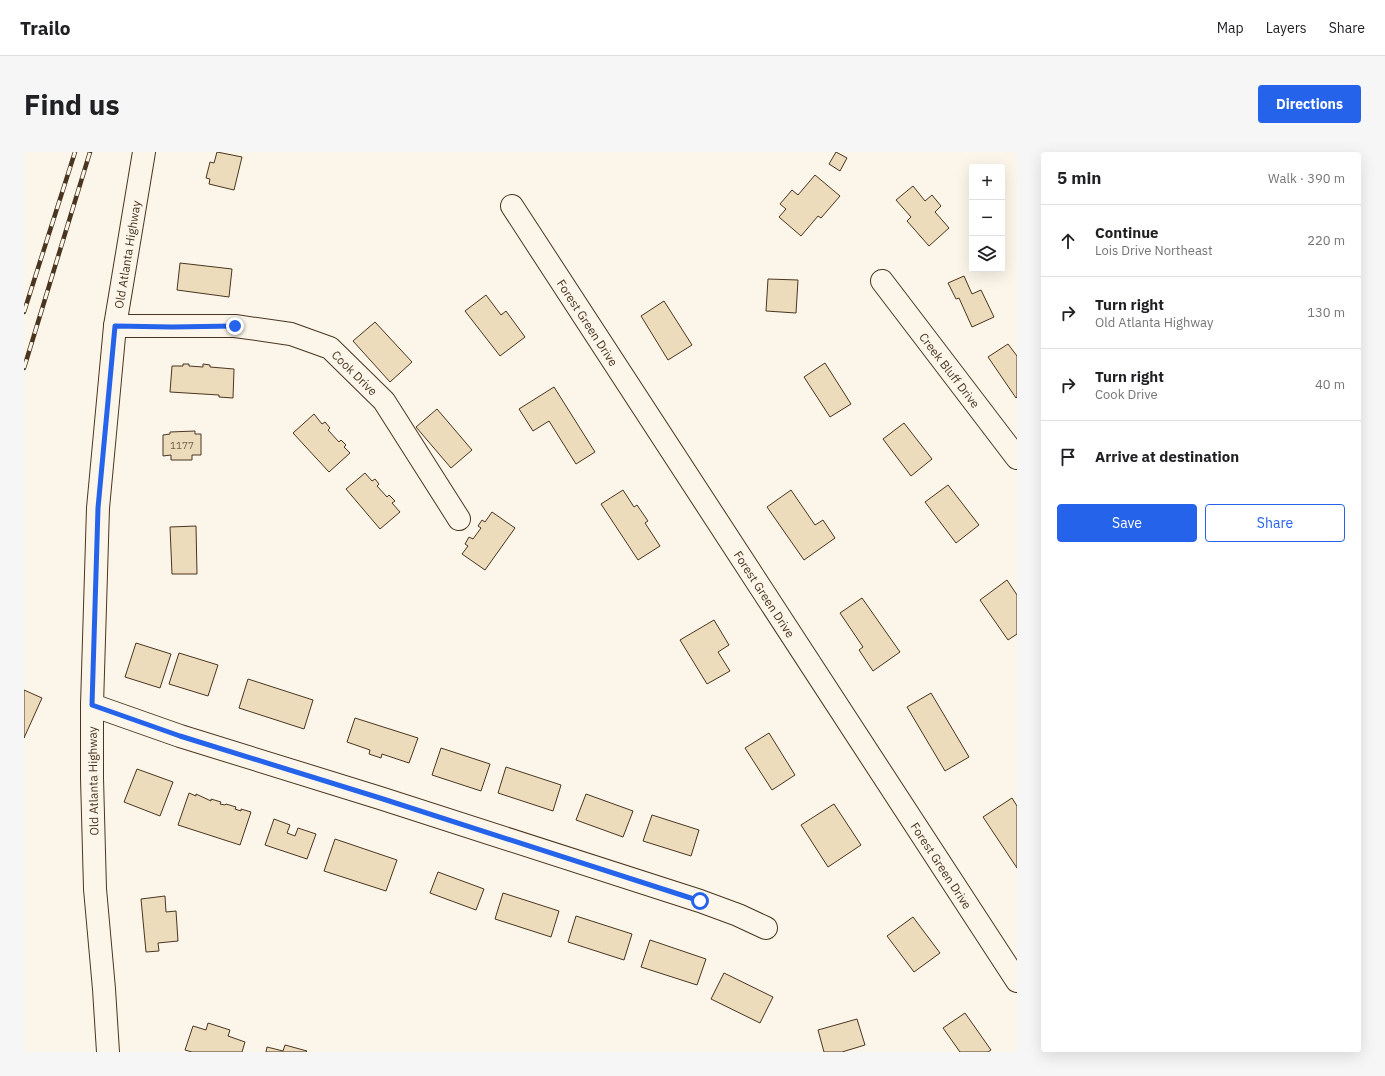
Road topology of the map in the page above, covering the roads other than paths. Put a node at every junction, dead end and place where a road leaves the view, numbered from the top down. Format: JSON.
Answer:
{"nodes":[{"id":1,"x":144,"y":152,"type":"edge"},
{"id":2,"x":512,"y":206,"type":"dead end"},
{"id":3,"x":882,"y":281,"type":"dead end"},
{"id":4,"x":115,"y":326,"type":"junction"},
{"id":5,"x":1017,"y":458,"type":"edge"},
{"id":6,"x":460,"y":519,"type":"dead end"},
{"id":7,"x":92,"y":705,"type":"junction"},
{"id":8,"x":766,"y":928,"type":"dead end"},
{"id":9,"x":1017,"y":981,"type":"edge"},
{"id":10,"x":108,"y":1052,"type":"edge"}],
"edges":[{"from":1,"to":4,"type":"street","name":"Old Atlanta Highway"},
{"from":2,"to":9,"type":"street","name":"Forest Green Drive"},
{"from":3,"to":5,"type":"street","name":"Creek Bluff Drive"},
{"from":4,"to":6,"type":"street","name":"Cook Drive"},
{"from":4,"to":7,"type":"street","name":"Old Atlanta Highway"},
{"from":7,"to":8,"type":"street"},
{"from":7,"to":10,"type":"street","name":"Old Atlanta Highway"}]}
